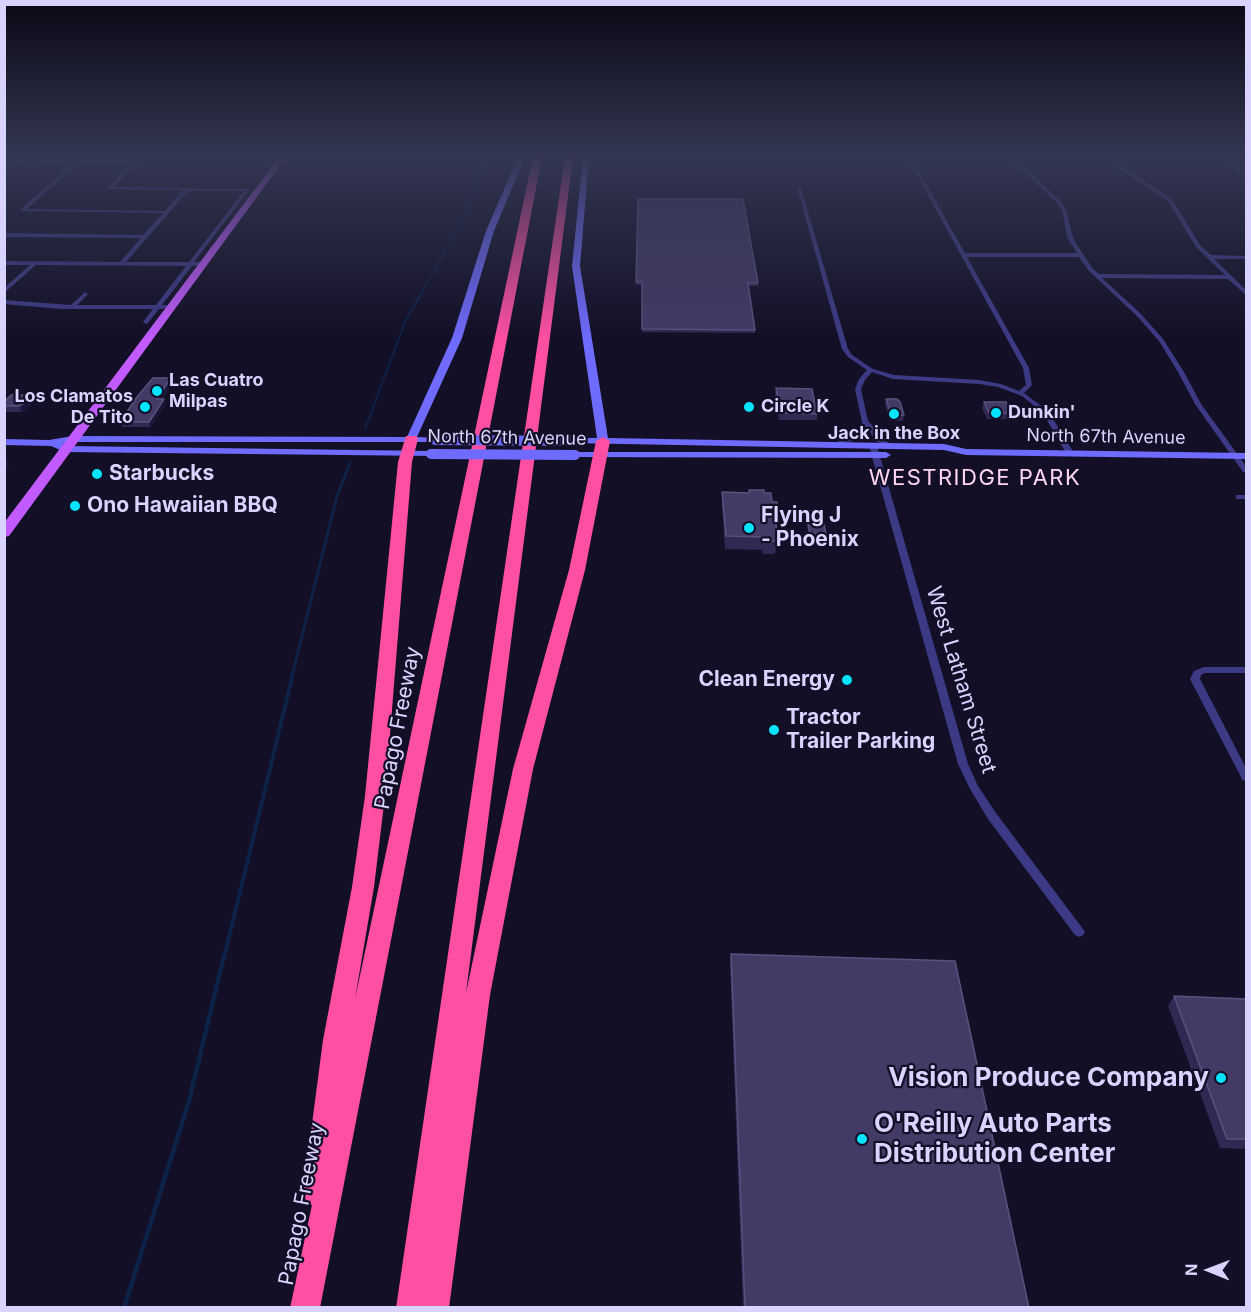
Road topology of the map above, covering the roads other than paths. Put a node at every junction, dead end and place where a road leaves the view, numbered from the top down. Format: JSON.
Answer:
{"nodes":[{"id":1,"x":162,"y":218,"type":"edge"},
{"id":2,"x":225,"y":218,"type":"edge"},
{"id":3,"x":239,"y":218,"type":"edge"},
{"id":4,"x":496,"y":218,"type":"edge"},
{"id":5,"x":526,"y":218,"type":"edge"},
{"id":6,"x":565,"y":218,"type":"edge"},
{"id":7,"x":575,"y":218,"type":"edge"},
{"id":8,"x":808,"y":218,"type":"edge"},
{"id":9,"x":943,"y":218,"type":"edge"},
{"id":10,"x":1066,"y":218,"type":"edge"},
{"id":11,"x":1183,"y":218,"type":"edge"},
{"id":12,"x":4,"y":236,"type":"edge"},
{"id":13,"x":145,"y":237,"type":"junction"},
{"id":14,"x":963,"y":255,"type":"junction"},
{"id":15,"x":1081,"y":255,"type":"junction"},
{"id":16,"x":1209,"y":257,"type":"junction"},
{"id":17,"x":1246,"y":257,"type":"edge"},
{"id":18,"x":4,"y":263,"type":"edge"},
{"id":19,"x":35,"y":263,"type":"junction"},
{"id":20,"x":121,"y":264,"type":"junction"},
{"id":21,"x":189,"y":264,"type":"junction"},
{"id":22,"x":204,"y":264,"type":"junction"},
{"id":23,"x":1098,"y":276,"type":"junction"},
{"id":24,"x":1228,"y":277,"type":"junction"},
{"id":25,"x":4,"y":291,"type":"edge"},
{"id":26,"x":1246,"y":293,"type":"edge"},
{"id":27,"x":85,"y":294,"type":"dead end"},
{"id":28,"x":4,"y":302,"type":"edge"},
{"id":29,"x":74,"y":306,"type":"junction"},
{"id":30,"x":157,"y":307,"type":"junction"},
{"id":31,"x":172,"y":307,"type":"junction"},
{"id":32,"x":146,"y":322,"type":"dead end"},
{"id":33,"x":871,"y":370,"type":"junction"},
{"id":34,"x":1016,"y":392,"type":"junction"},
{"id":35,"x":865,"y":423,"type":"junction"},
{"id":36,"x":324,"y":438,"type":"junction"},
{"id":37,"x":411,"y":441,"type":"junction"},
{"id":38,"x":4,"y":442,"type":"edge"},
{"id":39,"x":69,"y":444,"type":"junction"},
{"id":40,"x":815,"y":445,"type":"junction"},
{"id":41,"x":893,"y":446,"type":"junction"},
{"id":42,"x":602,"y":448,"type":"junction"},
{"id":43,"x":209,"y":451,"type":"junction"},
{"id":44,"x":874,"y":451,"type":"junction"},
{"id":45,"x":966,"y":452,"type":"junction"},
{"id":46,"x":1070,"y":453,"type":"junction"},
{"id":47,"x":1241,"y":456,"type":"edge"},
{"id":48,"x":1246,"y":470,"type":"edge"},
{"id":49,"x":4,"y":533,"type":"edge"},
{"id":50,"x":1246,"y":670,"type":"edge"},
{"id":51,"x":1246,"y":777,"type":"edge"},
{"id":52,"x":1079,"y":932,"type":"dead end"},
{"id":53,"x":304,"y":1308,"type":"edge"},
{"id":54,"x":411,"y":1308,"type":"edge"},
{"id":55,"x":434,"y":1308,"type":"edge"}],
"edges":[{"from":1,"to":13,"type":"street"},
{"from":2,"to":21,"type":"street"},
{"from":3,"to":22,"type":"main road"},
{"from":4,"to":37,"type":"main road"},
{"from":5,"to":53,"type":"highway","name":"Papago Freeway"},
{"from":6,"to":54,"type":"highway"},
{"from":7,"to":42,"type":"main road"},
{"from":8,"to":33,"type":"street"},
{"from":9,"to":14,"type":"street"},
{"from":10,"to":15,"type":"street"},
{"from":11,"to":16,"type":"street"},
{"from":12,"to":13,"type":"street"},
{"from":13,"to":20,"type":"street"},
{"from":14,"to":15,"type":"street"},
{"from":14,"to":34,"type":"street"},
{"from":15,"to":23,"type":"street"},
{"from":16,"to":17,"type":"street"},
{"from":16,"to":24,"type":"street"},
{"from":18,"to":19,"type":"street"},
{"from":19,"to":20,"type":"street"},
{"from":19,"to":25,"type":"street"},
{"from":20,"to":21,"type":"street"},
{"from":21,"to":22,"type":"street"},
{"from":21,"to":30,"type":"street"},
{"from":22,"to":31,"type":"main road"},
{"from":23,"to":24,"type":"street"},
{"from":23,"to":47,"type":"street"},
{"from":24,"to":26,"type":"street"},
{"from":27,"to":29,"type":"street"},
{"from":28,"to":29,"type":"street"},
{"from":29,"to":30,"type":"street"},
{"from":30,"to":31,"type":"street"},
{"from":30,"to":32,"type":"street"},
{"from":31,"to":39,"type":"main road"},
{"from":33,"to":34,"type":"street"},
{"from":33,"to":35,"type":"street"},
{"from":34,"to":46,"type":"street"},
{"from":35,"to":40,"type":"street"},
{"from":35,"to":41,"type":"street"},
{"from":36,"to":37,"type":"main road","name":"North 67th Avenue"},
{"from":36,"to":39,"type":"main road","name":"North 67th Avenue"},
{"from":36,"to":43,"type":"main road"},
{"from":37,"to":42,"type":"main road","name":"North 67th Avenue","bridge":true},
{"from":37,"to":42,"type":"main road","name":"North 67th Avenue","bridge":true},
{"from":37,"to":43,"type":"main road","name":"North 67th Avenue"},
{"from":37,"to":53,"type":"highway"},
{"from":38,"to":39,"type":"main road","name":"North 67th Avenue"},
{"from":39,"to":43,"type":"main road","name":"North 67th Avenue"},
{"from":39,"to":49,"type":"main road"},
{"from":40,"to":42,"type":"main road","name":"North 67th Avenue"},
{"from":40,"to":44,"type":"main road","name":"North 67th Avenue"},
{"from":41,"to":44,"type":"main road","name":"North 67th Avenue"},
{"from":41,"to":45,"type":"main road","name":"North 67th Avenue"},
{"from":42,"to":44,"type":"main road","name":"North 67th Avenue"},
{"from":42,"to":55,"type":"highway"},
{"from":44,"to":45,"type":"main road","name":"North 67th Avenue"},
{"from":44,"to":52,"type":"street","name":"West Latham Street"},
{"from":45,"to":46,"type":"main road","name":"North 67th Avenue"},
{"from":46,"to":47,"type":"main road","name":"North 67th Avenue"},
{"from":47,"to":48,"type":"street"},
{"from":50,"to":51,"type":"street"}]}
